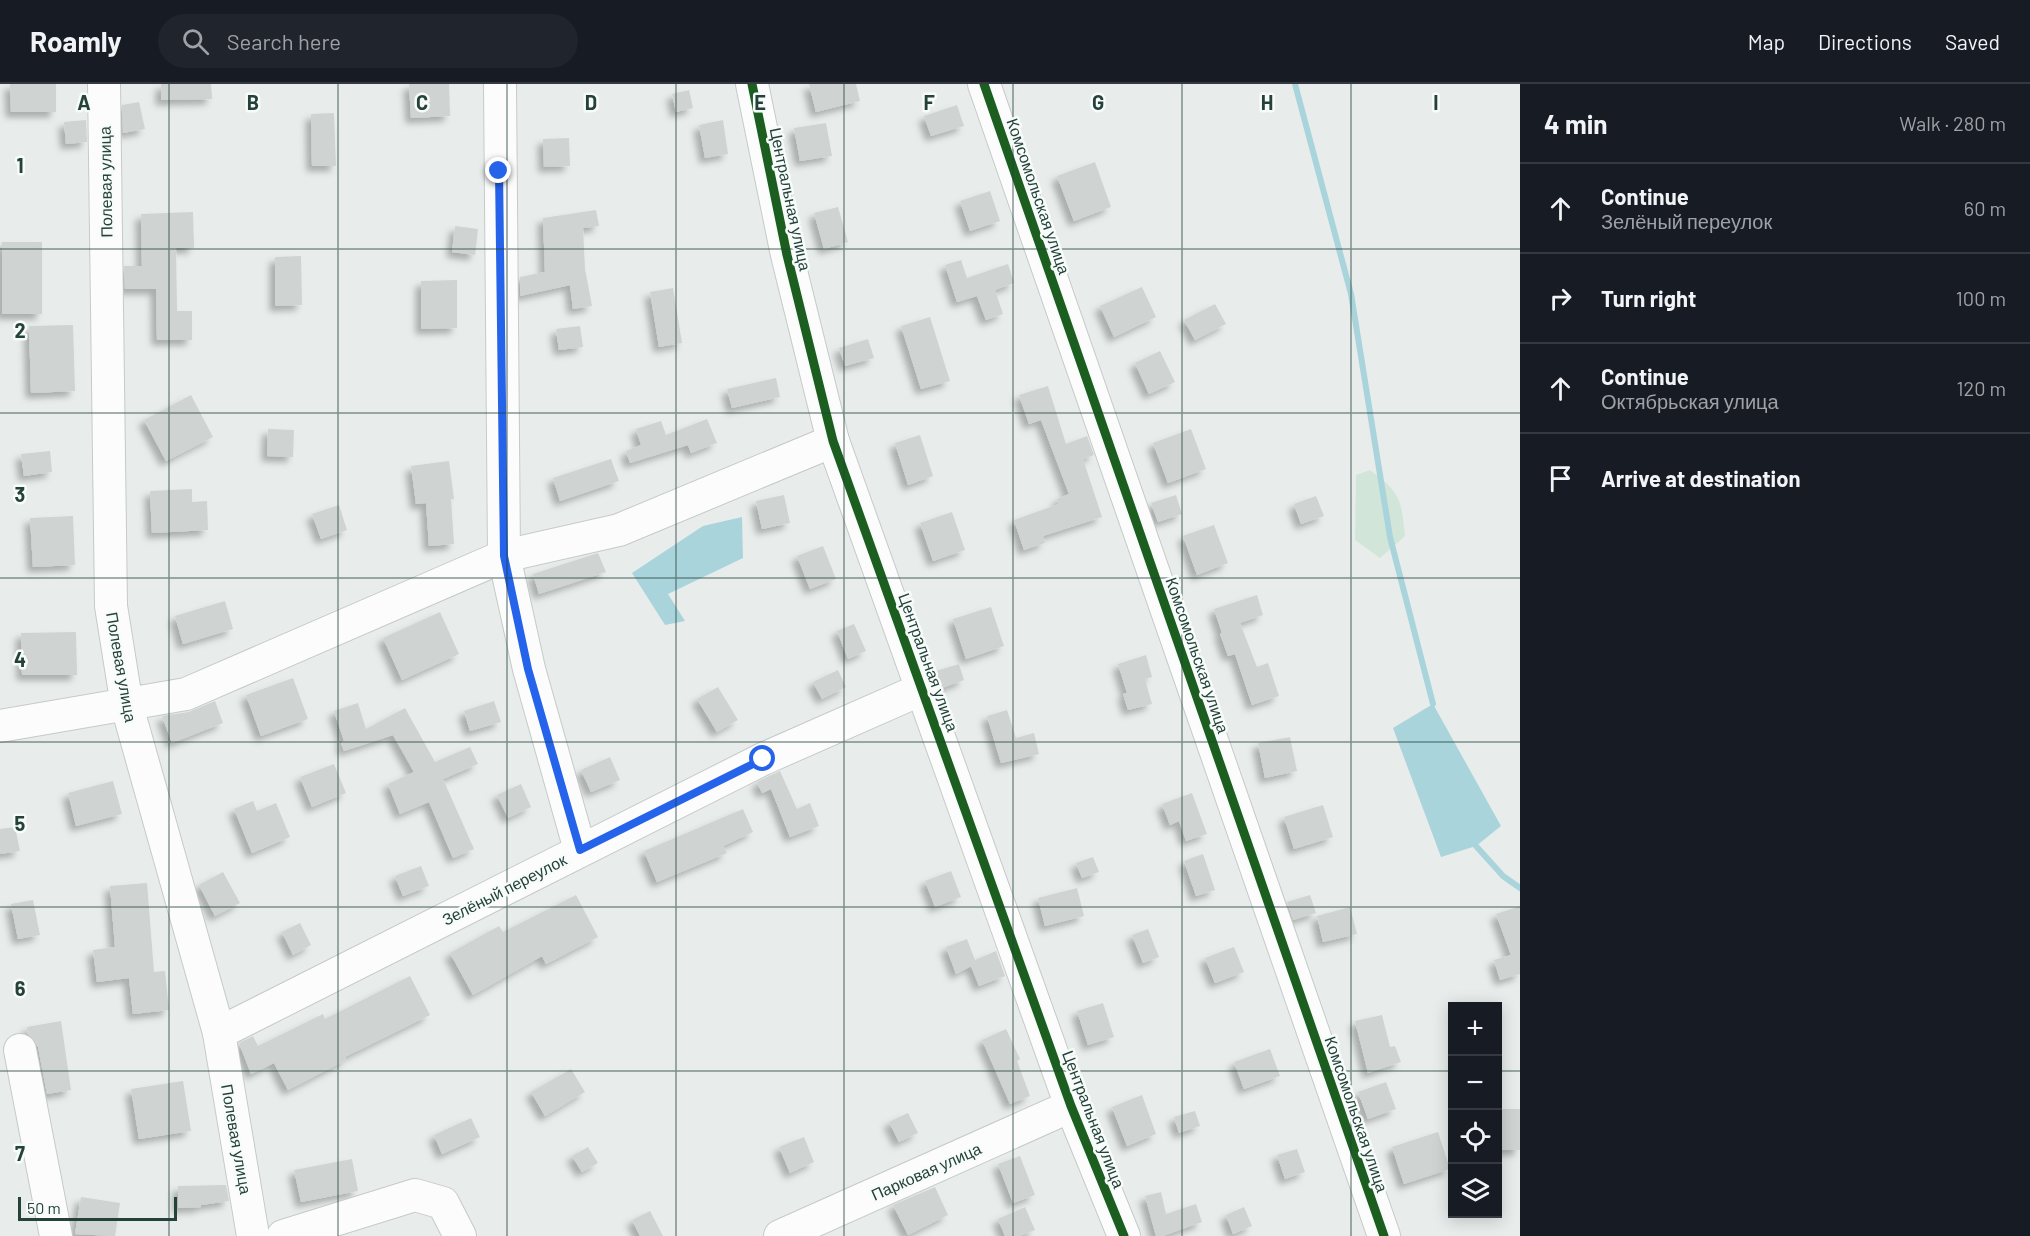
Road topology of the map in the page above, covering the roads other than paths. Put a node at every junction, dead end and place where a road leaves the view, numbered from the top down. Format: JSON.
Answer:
{"nodes":[{"id":1,"x":104,"y":84,"type":"edge"},
{"id":2,"x":500,"y":84,"type":"edge"},
{"id":3,"x":752,"y":84,"type":"edge"},
{"id":4,"x":984,"y":84,"type":"edge"},
{"id":5,"x":833,"y":441,"type":"junction"},
{"id":6,"x":504,"y":556,"type":"junction"},
{"id":7,"x":922,"y":689,"type":"junction"},
{"id":8,"x":127,"y":706,"type":"junction"},
{"id":9,"x":0,"y":726,"type":"edge"},
{"id":10,"x":580,"y":850,"type":"junction"},
{"id":11,"x":219,"y":1033,"type":"junction"},
{"id":12,"x":20,"y":1050,"type":"dead end"},
{"id":13,"x":1071,"y":1106,"type":"junction"},
{"id":14,"x":57,"y":1236,"type":"edge"},
{"id":15,"x":253,"y":1236,"type":"edge"},
{"id":16,"x":283,"y":1236,"type":"edge"},
{"id":17,"x":460,"y":1236,"type":"edge"},
{"id":18,"x":780,"y":1236,"type":"edge"},
{"id":19,"x":1124,"y":1236,"type":"edge"},
{"id":20,"x":1384,"y":1236,"type":"edge"}],
"edges":[{"from":1,"to":8,"type":"street","name":"Полевая улица"},
{"from":2,"to":6,"type":"street"},
{"from":3,"to":5,"type":"street","name":"Центральная улица"},
{"from":4,"to":20,"type":"street","name":"Комсомольская улица"},
{"from":5,"to":6,"type":"street"},
{"from":5,"to":7,"type":"street","name":"Центральная улица"},
{"from":6,"to":8,"type":"street"},
{"from":6,"to":10,"type":"street"},
{"from":7,"to":10,"type":"street","name":"Зелёный переулок"},
{"from":7,"to":13,"type":"street","name":"Центральная улица"},
{"from":8,"to":9,"type":"street"},
{"from":8,"to":11,"type":"street","name":"Полевая улица"},
{"from":10,"to":11,"type":"street","name":"Зелёный переулок"},
{"from":11,"to":15,"type":"street","name":"Полевая улица"},
{"from":12,"to":14,"type":"street"},
{"from":13,"to":18,"type":"street","name":"Парковая улица"},
{"from":13,"to":19,"type":"street","name":"Центральная улица"},
{"from":16,"to":17,"type":"street"}]}
